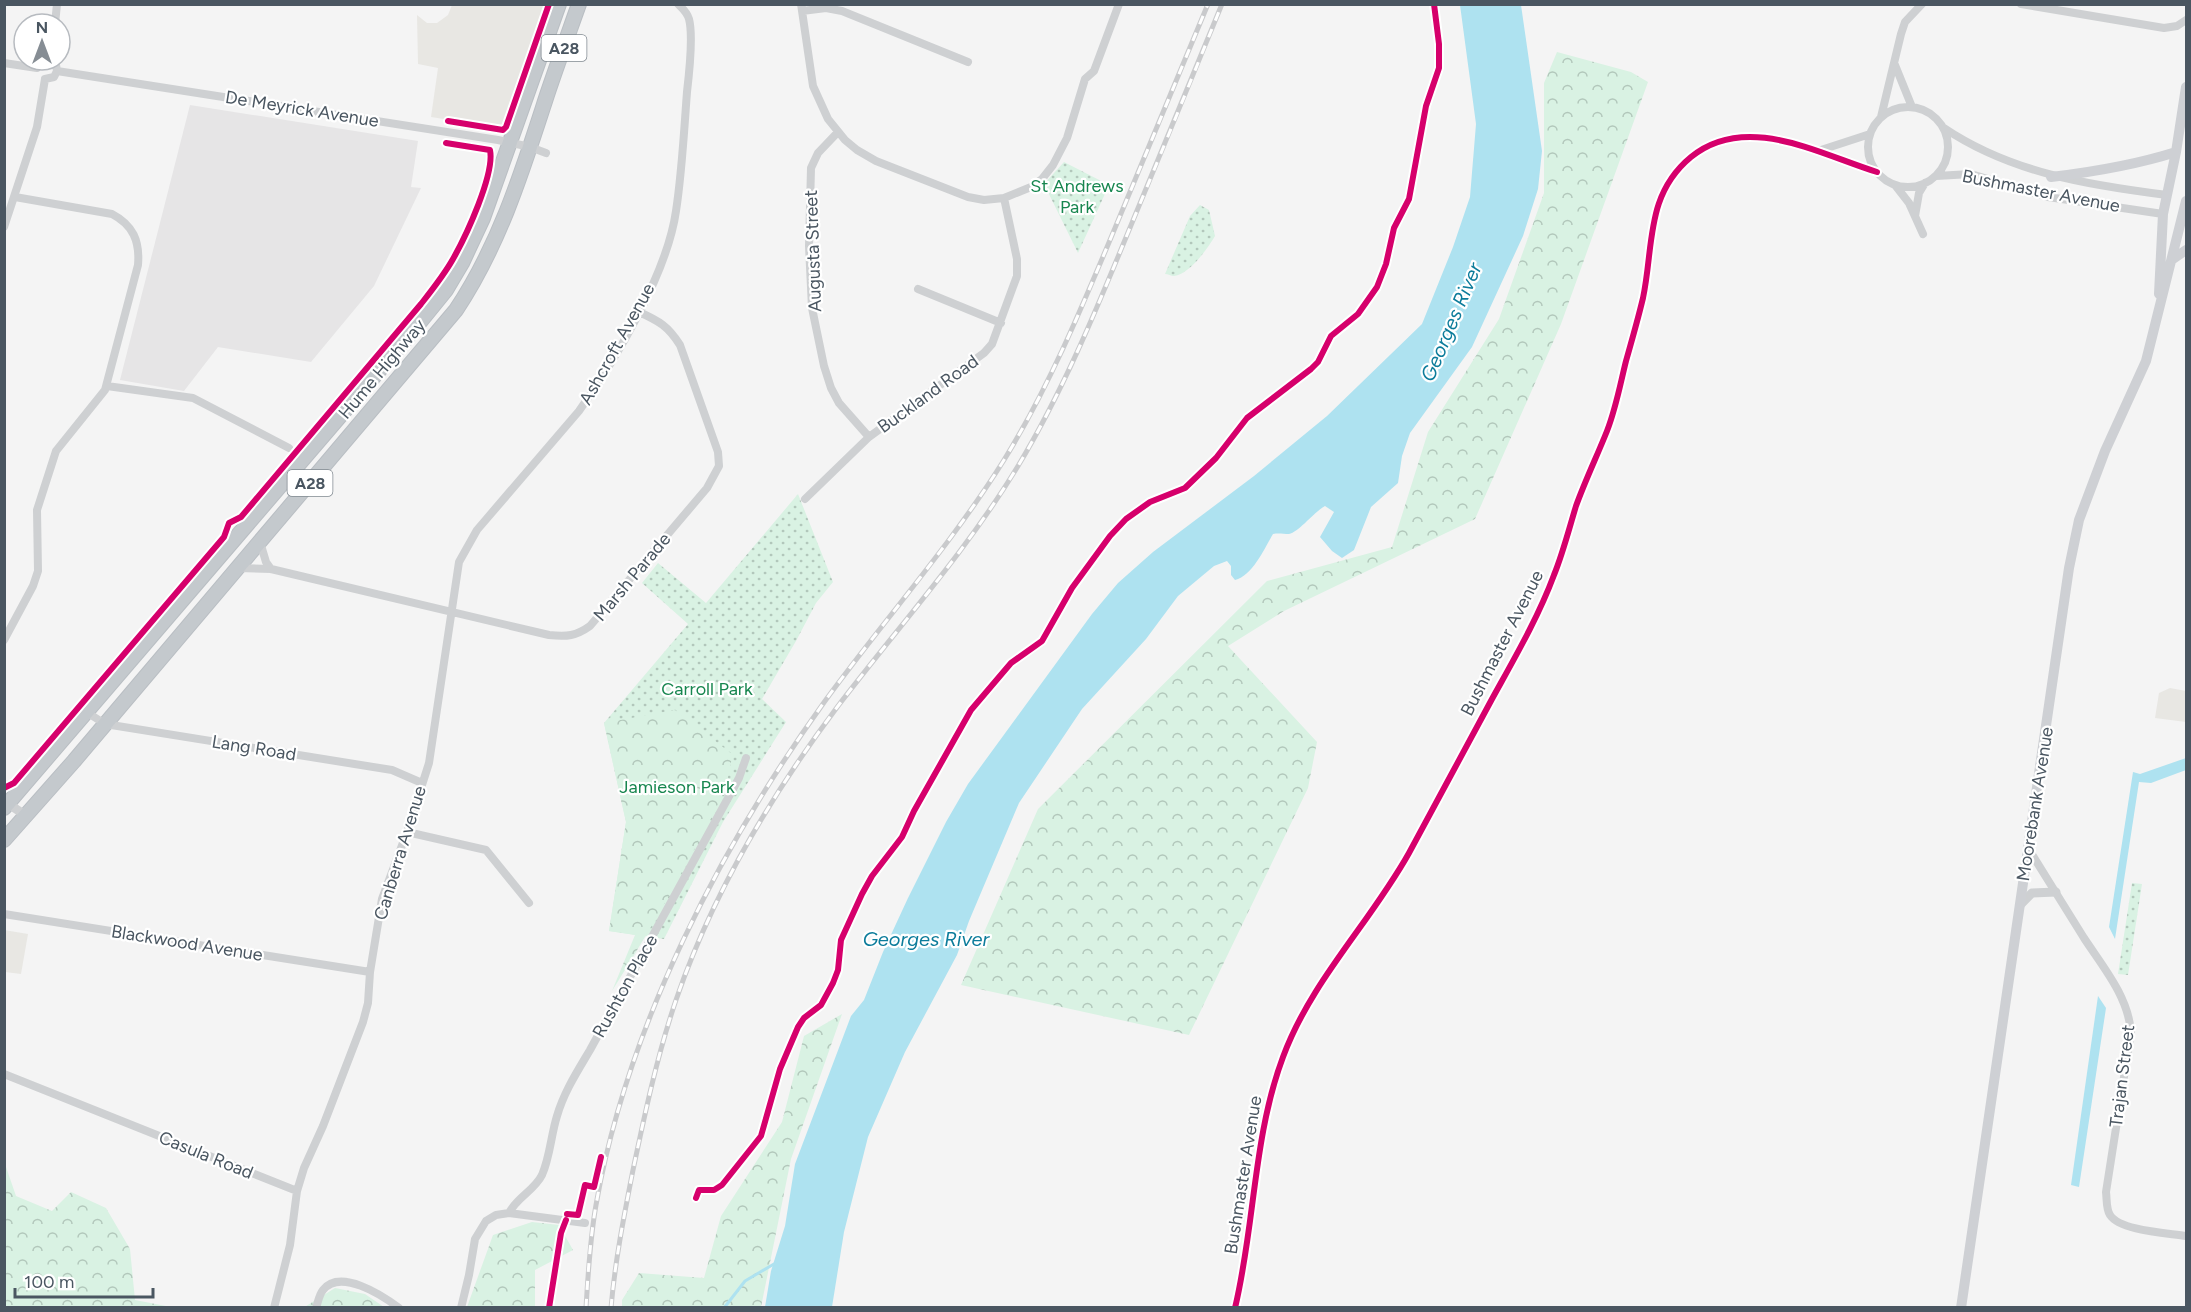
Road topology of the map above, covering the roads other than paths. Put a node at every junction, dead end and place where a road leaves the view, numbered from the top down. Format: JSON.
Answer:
{"nodes":[{"id":1,"x":559,"y":4,"type":"edge"},
{"id":2,"x":579,"y":4,"type":"edge"},
{"id":3,"x":678,"y":4,"type":"edge"},
{"id":4,"x":1119,"y":4,"type":"edge"},
{"id":5,"x":1922,"y":4,"type":"edge"},
{"id":6,"x":2021,"y":4,"type":"edge"},
{"id":7,"x":801,"y":8,"type":"edge"},
{"id":8,"x":2187,"y":20,"type":"edge"},
{"id":9,"x":968,"y":63,"type":"dead end"},
{"id":10,"x":1894,"y":65,"type":"junction"},
{"id":11,"x":38,"y":72,"type":"edge"},
{"id":12,"x":56,"y":72,"type":"edge"},
{"id":13,"x":63,"y":72,"type":"edge"},
{"id":14,"x":45,"y":79,"type":"junction"},
{"id":15,"x":2187,"y":87,"type":"edge"},
{"id":16,"x":1912,"y":107,"type":"junction"},
{"id":17,"x":1881,"y":118,"type":"junction"},
{"id":18,"x":1944,"y":128,"type":"junction"},
{"id":19,"x":838,"y":132,"type":"junction"},
{"id":20,"x":1870,"y":134,"type":"junction"},
{"id":21,"x":511,"y":142,"type":"junction"},
{"id":22,"x":530,"y":147,"type":"junction"},
{"id":23,"x":1821,"y":150,"type":"junction"},
{"id":24,"x":2176,"y":152,"type":"junction"},
{"id":25,"x":546,"y":153,"type":"dead end"},
{"id":26,"x":1877,"y":172,"type":"junction"},
{"id":27,"x":1936,"y":176,"type":"junction"},
{"id":28,"x":2050,"y":177,"type":"junction"},
{"id":29,"x":1894,"y":183,"type":"junction"},
{"id":30,"x":1925,"y":183,"type":"junction"},
{"id":31,"x":2167,"y":195,"type":"junction"},
{"id":32,"x":15,"y":197,"type":"junction"},
{"id":33,"x":1004,"y":198,"type":"junction"},
{"id":34,"x":2187,"y":200,"type":"edge"},
{"id":35,"x":2163,"y":214,"type":"junction"},
{"id":36,"x":1915,"y":216,"type":"junction"},
{"id":37,"x":2185,"y":217,"type":"edge"},
{"id":38,"x":4,"y":227,"type":"edge"},
{"id":39,"x":1923,"y":234,"type":"dead end"},
{"id":40,"x":2187,"y":250,"type":"edge"},
{"id":41,"x":2173,"y":259,"type":"junction"},
{"id":42,"x":918,"y":289,"type":"dead end"},
{"id":43,"x":639,"y":312,"type":"junction"},
{"id":44,"x":2158,"y":313,"type":"junction"},
{"id":45,"x":1001,"y":323,"type":"junction"},
{"id":46,"x":107,"y":386,"type":"junction"},
{"id":47,"x":869,"y":436,"type":"junction"},
{"id":48,"x":289,"y":448,"type":"dead end"},
{"id":49,"x":805,"y":499,"type":"dead end"},
{"id":50,"x":260,"y":542,"type":"junction"},
{"id":51,"x":237,"y":568,"type":"junction"},
{"id":52,"x":271,"y":569,"type":"junction"},
{"id":53,"x":452,"y":612,"type":"junction"},
{"id":54,"x":4,"y":640,"type":"edge"},
{"id":55,"x":88,"y":712,"type":"junction"},
{"id":56,"x":105,"y":724,"type":"junction"},
{"id":57,"x":746,"y":758,"type":"dead end"},
{"id":58,"x":422,"y":783,"type":"junction"},
{"id":59,"x":6,"y":804,"type":"edge"},
{"id":60,"x":25,"y":815,"type":"junction"},
{"id":61,"x":407,"y":832,"type":"junction"},
{"id":62,"x":4,"y":840,"type":"edge"},
{"id":63,"x":2028,"y":848,"type":"junction"},
{"id":64,"x":2056,"y":892,"type":"junction"},
{"id":65,"x":530,"y":903,"type":"dead end"},
{"id":66,"x":2019,"y":905,"type":"junction"},
{"id":67,"x":4,"y":914,"type":"edge"},
{"id":68,"x":370,"y":972,"type":"junction"},
{"id":69,"x":4,"y":1074,"type":"edge"},
{"id":70,"x":297,"y":1191,"type":"junction"},
{"id":71,"x":509,"y":1213,"type":"junction"},
{"id":72,"x":585,"y":1223,"type":"dead end"},
{"id":73,"x":2187,"y":1236,"type":"edge"},
{"id":74,"x":274,"y":1308,"type":"edge"},
{"id":75,"x":316,"y":1308,"type":"edge"},
{"id":76,"x":399,"y":1308,"type":"edge"},
{"id":77,"x":461,"y":1308,"type":"edge"},
{"id":78,"x":1235,"y":1308,"type":"edge"},
{"id":79,"x":1961,"y":1308,"type":"edge"}],
"edges":[{"from":1,"to":21,"type":"highway","name":"Hume Highway","number":"A28"},
{"from":2,"to":22,"type":"highway","name":"Hume Highway","number":"A28"},
{"from":3,"to":43,"type":"street","name":"Ashcroft Avenue"},
{"from":4,"to":33,"type":"street"},
{"from":5,"to":10,"type":"street"},
{"from":6,"to":8,"type":"street"},
{"from":7,"to":9,"type":"street"},
{"from":7,"to":19,"type":"street"},
{"from":10,"to":16,"type":"street"},
{"from":10,"to":17,"type":"street"},
{"from":11,"to":14,"type":"street"},
{"from":12,"to":14,"type":"street"},
{"from":13,"to":21,"type":"street","name":"De Meyrick Avenue"},
{"from":14,"to":32,"type":"street"},
{"from":15,"to":24,"type":"main road","name":"Moorebank Avenue"},
{"from":16,"to":17,"type":"street"},
{"from":16,"to":18,"type":"street"},
{"from":17,"to":20,"type":"street"},
{"from":18,"to":27,"type":"street"},
{"from":18,"to":28,"type":"street","name":"Bushmaster Avenue"},
{"from":19,"to":33,"type":"street"},
{"from":19,"to":47,"type":"street","name":"Augusta Street"},
{"from":20,"to":23,"type":"street"},
{"from":20,"to":26,"type":"street"},
{"from":21,"to":22,"type":"street","name":"De Meyrick Avenue"},
{"from":21,"to":55,"type":"highway","name":"Hume Highway","number":"A28"},
{"from":22,"to":25,"type":"street","name":"De Meyrick Avenue"},
{"from":22,"to":50,"type":"highway","name":"Hume Highway","number":"A28"},
{"from":23,"to":26,"type":"street","name":"Bushmaster Avenue"},
{"from":23,"to":78,"type":"street","name":"Bushmaster Avenue"},
{"from":24,"to":28,"type":"main road"},
{"from":24,"to":31,"type":"main road","name":"Moorebank Avenue"},
{"from":26,"to":29,"type":"street"},
{"from":27,"to":30,"type":"street"},
{"from":27,"to":35,"type":"street","name":"Bushmaster Avenue"},
{"from":28,"to":31,"type":"street","name":"Bushmaster Avenue"},
{"from":29,"to":30,"type":"street"},
{"from":29,"to":36,"type":"street"},
{"from":30,"to":36,"type":"street"},
{"from":31,"to":34,"type":"main road"},
{"from":31,"to":35,"type":"main road","name":"Moorebank Avenue"},
{"from":32,"to":38,"type":"street"},
{"from":32,"to":46,"type":"street"},
{"from":33,"to":45,"type":"street","name":"Buckland Road"},
{"from":34,"to":37,"type":"main road","name":"Moorebank Avenue"},
{"from":35,"to":37,"type":"main road","name":"Bushmaster Avenue"},
{"from":35,"to":44,"type":"main road","name":"Moorebank Avenue"},
{"from":36,"to":39,"type":"street"},
{"from":37,"to":41,"type":"main road","name":"Moorebank Avenue"},
{"from":40,"to":41,"type":"main road"},
{"from":41,"to":44,"type":"main road","name":"Moorebank Avenue"},
{"from":42,"to":45,"type":"street"},
{"from":43,"to":53,"type":"street","name":"Ashcroft Avenue"},
{"from":43,"to":53,"type":"street","name":"Marsh Parade"},
{"from":44,"to":63,"type":"main road","name":"Moorebank Avenue"},
{"from":45,"to":47,"type":"street","name":"Buckland Road"},
{"from":46,"to":48,"type":"street"},
{"from":46,"to":54,"type":"street"},
{"from":47,"to":49,"type":"street","name":"Buckland Road"},
{"from":50,"to":51,"type":"highway","name":"Hume Highway","number":"A28"},
{"from":50,"to":52,"type":"street"},
{"from":51,"to":52,"type":"street","name":"Marsh Parade"},
{"from":51,"to":56,"type":"highway","name":"Hume Highway","number":"A28"},
{"from":52,"to":53,"type":"street","name":"Marsh Parade"},
{"from":53,"to":58,"type":"street","name":"Canberra Avenue"},
{"from":55,"to":56,"type":"street","name":"Lang Road"},
{"from":55,"to":59,"type":"highway","name":"Hume Highway","number":"A28"},
{"from":56,"to":58,"type":"street","name":"Lang Road"},
{"from":56,"to":60,"type":"highway","name":"Hume Highway","number":"A28"},
{"from":57,"to":71,"type":"street","name":"Rushton Place"},
{"from":58,"to":61,"type":"street","name":"Canberra Avenue"},
{"from":59,"to":60,"type":"street"},
{"from":60,"to":62,"type":"highway","name":"Hume Highway","number":"A28"},
{"from":61,"to":65,"type":"street"},
{"from":61,"to":68,"type":"street","name":"Canberra Avenue"},
{"from":63,"to":64,"type":"street","name":"Trajan Street"},
{"from":63,"to":66,"type":"main road","name":"Moorebank Avenue"},
{"from":64,"to":66,"type":"street"},
{"from":64,"to":73,"type":"street","name":"Trajan Street"},
{"from":66,"to":79,"type":"main road","name":"Moorebank Avenue"},
{"from":67,"to":68,"type":"street","name":"Blackwood Avenue"},
{"from":68,"to":70,"type":"street","name":"Canberra Avenue"},
{"from":69,"to":70,"type":"street","name":"Casula Road"},
{"from":70,"to":74,"type":"street"},
{"from":71,"to":72,"type":"street"},
{"from":71,"to":77,"type":"street"},
{"from":75,"to":76,"type":"street"}]}
